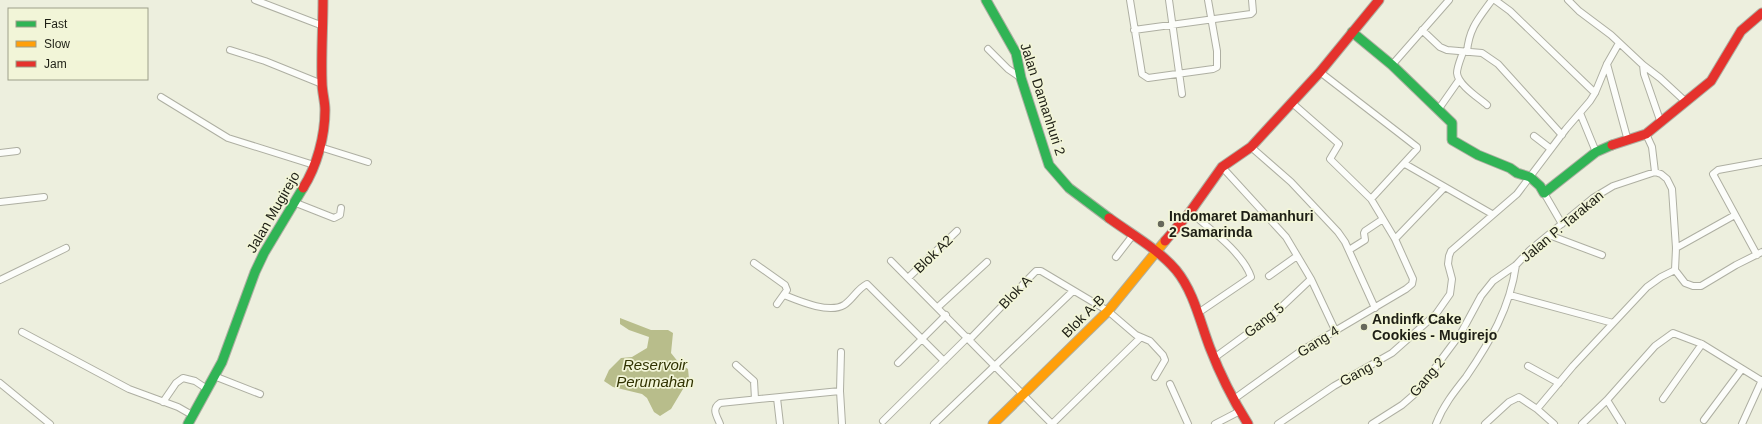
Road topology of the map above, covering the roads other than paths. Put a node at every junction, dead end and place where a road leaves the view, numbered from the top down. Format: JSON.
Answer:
{"nodes":[{"id":1,"x":255,"y":0,"type":"edge"},
{"id":2,"x":323,"y":0,"type":"edge"},
{"id":3,"x":986,"y":0,"type":"edge"},
{"id":4,"x":1130,"y":0,"type":"edge"},
{"id":5,"x":1169,"y":0,"type":"edge"},
{"id":6,"x":1208,"y":0,"type":"edge"},
{"id":7,"x":1252,"y":0,"type":"edge"},
{"id":8,"x":1379,"y":0,"type":"edge"},
{"id":9,"x":1450,"y":0,"type":"edge"},
{"id":10,"x":1494,"y":0,"type":"edge"},
{"id":11,"x":1568,"y":0,"type":"edge"},
{"id":12,"x":1762,"y":13,"type":"edge"},
{"id":13,"x":1211,"y":19,"type":"junction"},
{"id":14,"x":1173,"y":24,"type":"junction"},
{"id":15,"x":323,"y":26,"type":"junction"},
{"id":16,"x":1134,"y":30,"type":"junction"},
{"id":17,"x":1422,"y":30,"type":"junction"},
{"id":18,"x":1352,"y":32,"type":"junction"},
{"id":19,"x":1619,"y":43,"type":"junction"},
{"id":20,"x":988,"y":49,"type":"dead end"},
{"id":21,"x":230,"y":50,"type":"dead end"},
{"id":22,"x":1465,"y":52,"type":"junction"},
{"id":23,"x":1607,"y":64,"type":"junction"},
{"id":24,"x":1392,"y":65,"type":"junction"},
{"id":25,"x":1643,"y":65,"type":"junction"},
{"id":26,"x":1320,"y":72,"type":"junction"},
{"id":27,"x":1179,"y":74,"type":"junction"},
{"id":28,"x":1021,"y":78,"type":"junction"},
{"id":29,"x":1460,"y":80,"type":"junction"},
{"id":30,"x":322,"y":84,"type":"junction"},
{"id":31,"x":1595,"y":93,"type":"junction"},
{"id":32,"x":1182,"y":94,"type":"dead end"},
{"id":33,"x":161,"y":98,"type":"dead end"},
{"id":34,"x":1291,"y":102,"type":"junction"},
{"id":35,"x":1686,"y":102,"type":"junction"},
{"id":36,"x":1488,"y":105,"type":"dead end"},
{"id":37,"x":1438,"y":110,"type":"junction"},
{"id":38,"x":1580,"y":113,"type":"junction"},
{"id":39,"x":1661,"y":123,"type":"junction"},
{"id":40,"x":1646,"y":134,"type":"junction"},
{"id":41,"x":1562,"y":135,"type":"junction"},
{"id":42,"x":1534,"y":136,"type":"dead end"},
{"id":43,"x":1628,"y":141,"type":"junction"},
{"id":44,"x":320,"y":147,"type":"junction"},
{"id":45,"x":1251,"y":147,"type":"junction"},
{"id":46,"x":1551,"y":149,"type":"junction"},
{"id":47,"x":18,"y":150,"type":"dead end"},
{"id":48,"x":1596,"y":152,"type":"junction"},
{"id":49,"x":0,"y":153,"type":"edge"},
{"id":50,"x":368,"y":162,"type":"dead end"},
{"id":51,"x":1762,"y":162,"type":"edge"},
{"id":52,"x":1405,"y":164,"type":"junction"},
{"id":53,"x":314,"y":165,"type":"junction"},
{"id":54,"x":1222,"y":167,"type":"junction"},
{"id":55,"x":1655,"y":172,"type":"junction"},
{"id":56,"x":1530,"y":177,"type":"junction"},
{"id":57,"x":1444,"y":188,"type":"junction"},
{"id":58,"x":1544,"y":193,"type":"junction"},
{"id":59,"x":44,"y":197,"type":"dead end"},
{"id":60,"x":1371,"y":199,"type":"junction"},
{"id":61,"x":0,"y":202,"type":"edge"},
{"id":62,"x":296,"y":203,"type":"junction"},
{"id":63,"x":341,"y":208,"type":"dead end"},
{"id":64,"x":1190,"y":212,"type":"junction"},
{"id":65,"x":1492,"y":214,"type":"junction"},
{"id":66,"x":1735,"y":215,"type":"junction"},
{"id":67,"x":1383,"y":219,"type":"junction"},
{"id":68,"x":1562,"y":224,"type":"junction"},
{"id":69,"x":957,"y":231,"type":"dead end"},
{"id":70,"x":1549,"y":234,"type":"junction"},
{"id":71,"x":1133,"y":235,"type":"junction"},
{"id":72,"x":1394,"y":239,"type":"junction"},
{"id":73,"x":66,"y":248,"type":"dead end"},
{"id":74,"x":1676,"y":248,"type":"junction"},
{"id":75,"x":1349,"y":250,"type":"junction"},
{"id":76,"x":1156,"y":252,"type":"junction"},
{"id":77,"x":1602,"y":254,"type":"dead end"},
{"id":78,"x":1760,"y":254,"type":"edge"},
{"id":79,"x":1297,"y":256,"type":"junction"},
{"id":80,"x":1116,"y":257,"type":"dead end"},
{"id":81,"x":891,"y":261,"type":"dead end"},
{"id":82,"x":987,"y":262,"type":"dead end"},
{"id":83,"x":754,"y":263,"type":"dead end"},
{"id":84,"x":1516,"y":265,"type":"junction"},
{"id":85,"x":1675,"y":270,"type":"junction"},
{"id":86,"x":1269,"y":276,"type":"dead end"},
{"id":87,"x":908,"y":278,"type":"junction"},
{"id":88,"x":1311,"y":279,"type":"junction"},
{"id":89,"x":0,"y":280,"type":"edge"},
{"id":90,"x":1072,"y":291,"type":"junction"},
{"id":91,"x":784,"y":295,"type":"junction"},
{"id":92,"x":1510,"y":295,"type":"junction"},
{"id":93,"x":778,"y":304,"type":"dead end"},
{"id":94,"x":938,"y":308,"type":"junction"},
{"id":95,"x":1375,"y":308,"type":"junction"},
{"id":96,"x":1108,"y":312,"type":"junction"},
{"id":97,"x":1198,"y":313,"type":"junction"},
{"id":98,"x":946,"y":316,"type":"junction"},
{"id":99,"x":1613,"y":323,"type":"junction"},
{"id":100,"x":1335,"y":330,"type":"junction"},
{"id":101,"x":22,"y":332,"type":"dead end"},
{"id":102,"x":969,"y":338,"type":"junction"},
{"id":103,"x":1140,"y":338,"type":"junction"},
{"id":104,"x":922,"y":339,"type":"junction"},
{"id":105,"x":1702,"y":344,"type":"junction"},
{"id":106,"x":841,"y":352,"type":"dead end"},
{"id":107,"x":1214,"y":358,"type":"junction"},
{"id":108,"x":944,"y":361,"type":"junction"},
{"id":109,"x":898,"y":363,"type":"dead end"},
{"id":110,"x":736,"y":365,"type":"dead end"},
{"id":111,"x":994,"y":365,"type":"junction"},
{"id":112,"x":1528,"y":366,"type":"dead end"},
{"id":113,"x":1742,"y":368,"type":"junction"},
{"id":114,"x":214,"y":376,"type":"junction"},
{"id":115,"x":1154,"y":377,"type":"dead end"},
{"id":116,"x":1762,"y":381,"type":"edge"},
{"id":117,"x":0,"y":383,"type":"edge"},
{"id":118,"x":1559,"y":383,"type":"junction"},
{"id":119,"x":1170,"y":384,"type":"dead end"},
{"id":120,"x":207,"y":389,"type":"junction"},
{"id":121,"x":840,"y":391,"type":"junction"},
{"id":122,"x":260,"y":394,"type":"dead end"},
{"id":123,"x":1023,"y":394,"type":"junction"},
{"id":124,"x":776,"y":398,"type":"junction"},
{"id":125,"x":755,"y":399,"type":"junction"},
{"id":126,"x":1234,"y":399,"type":"junction"},
{"id":127,"x":1663,"y":399,"type":"dead end"},
{"id":128,"x":1607,"y":400,"type":"junction"},
{"id":129,"x":163,"y":402,"type":"junction"},
{"id":130,"x":1537,"y":409,"type":"junction"},
{"id":131,"x":1240,"y":412,"type":"junction"},
{"id":132,"x":192,"y":415,"type":"junction"},
{"id":133,"x":1704,"y":420,"type":"dead end"},
{"id":134,"x":883,"y":421,"type":"dead end"},
{"id":135,"x":1743,"y":422,"type":"edge"},
{"id":136,"x":50,"y":424,"type":"edge"},
{"id":137,"x":188,"y":424,"type":"edge"},
{"id":138,"x":720,"y":424,"type":"edge"},
{"id":139,"x":780,"y":424,"type":"edge"},
{"id":140,"x":842,"y":424,"type":"edge"},
{"id":141,"x":934,"y":424,"type":"edge"},
{"id":142,"x":993,"y":424,"type":"edge"},
{"id":143,"x":1052,"y":424,"type":"edge"},
{"id":144,"x":1188,"y":424,"type":"edge"},
{"id":145,"x":1215,"y":424,"type":"edge"},
{"id":146,"x":1248,"y":424,"type":"edge"},
{"id":147,"x":1278,"y":424,"type":"edge"},
{"id":148,"x":1372,"y":424,"type":"edge"},
{"id":149,"x":1436,"y":424,"type":"edge"},
{"id":150,"x":1486,"y":424,"type":"edge"},
{"id":151,"x":1554,"y":424,"type":"edge"},
{"id":152,"x":1582,"y":424,"type":"edge"},
{"id":153,"x":1622,"y":424,"type":"edge"},
{"id":154,"x":1750,"y":424,"type":"edge"}],
"edges":[{"from":1,"to":15,"type":"street"},
{"from":2,"to":15,"type":"street","name":"Jalan Mugirejo"},
{"from":3,"to":28,"type":"street","name":"Jalan Damanhuri 2"},
{"from":4,"to":16,"type":"street"},
{"from":5,"to":14,"type":"street"},
{"from":6,"to":13,"type":"street"},
{"from":7,"to":13,"type":"street"},
{"from":8,"to":18,"type":"street","name":"Blok A-B"},
{"from":9,"to":17,"type":"street"},
{"from":10,"to":22,"type":"street"},
{"from":10,"to":31,"type":"street"},
{"from":11,"to":19,"type":"street"},
{"from":12,"to":35,"type":"street"},
{"from":13,"to":14,"type":"street"},
{"from":13,"to":27,"type":"street"},
{"from":14,"to":16,"type":"street"},
{"from":14,"to":27,"type":"street"},
{"from":15,"to":30,"type":"street","name":"Jalan Mugirejo"},
{"from":16,"to":27,"type":"street"},
{"from":17,"to":22,"type":"street"},
{"from":17,"to":24,"type":"street"},
{"from":18,"to":24,"type":"street"},
{"from":18,"to":26,"type":"street","name":"Blok A-B"},
{"from":19,"to":23,"type":"street","name":"Gang 3"},
{"from":19,"to":25,"type":"street"},
{"from":20,"to":28,"type":"street"},
{"from":21,"to":30,"type":"street"},
{"from":22,"to":29,"type":"street"},
{"from":22,"to":41,"type":"street"},
{"from":23,"to":31,"type":"street","name":"Gang 3"},
{"from":23,"to":43,"type":"street"},
{"from":24,"to":37,"type":"street"},
{"from":25,"to":35,"type":"street"},
{"from":25,"to":39,"type":"street"},
{"from":26,"to":34,"type":"street","name":"Blok A-B"},
{"from":26,"to":52,"type":"street"},
{"from":27,"to":32,"type":"street"},
{"from":28,"to":71,"type":"street","name":"Jalan Damanhuri 2"},
{"from":29,"to":36,"type":"street"},
{"from":29,"to":37,"type":"street"},
{"from":30,"to":44,"type":"street","name":"Jalan Mugirejo"},
{"from":31,"to":38,"type":"street","name":"Gang 3"},
{"from":33,"to":53,"type":"street"},
{"from":34,"to":45,"type":"street","name":"Blok A-B"},
{"from":34,"to":60,"type":"street"},
{"from":35,"to":39,"type":"street"},
{"from":37,"to":56,"type":"street"},
{"from":38,"to":41,"type":"street","name":"Gang 3"},
{"from":38,"to":48,"type":"street"},
{"from":39,"to":40,"type":"street"},
{"from":40,"to":43,"type":"street"},
{"from":40,"to":55,"type":"street"},
{"from":41,"to":46,"type":"street","name":"Gang 3"},
{"from":42,"to":46,"type":"street"},
{"from":43,"to":48,"type":"street"},
{"from":44,"to":50,"type":"street"},
{"from":44,"to":53,"type":"street","name":"Jalan Mugirejo"},
{"from":45,"to":54,"type":"street","name":"Blok A-B"},
{"from":45,"to":75,"type":"street"},
{"from":46,"to":56,"type":"street","name":"Gang 3"},
{"from":47,"to":49,"type":"street"},
{"from":48,"to":58,"type":"street"},
{"from":51,"to":66,"type":"street"},
{"from":52,"to":57,"type":"street"},
{"from":52,"to":60,"type":"street"},
{"from":53,"to":62,"type":"street","name":"Jalan Mugirejo"},
{"from":54,"to":64,"type":"street","name":"Blok A-B"},
{"from":54,"to":79,"type":"street"},
{"from":55,"to":68,"type":"street","name":"Jalan P. Tarakan"},
{"from":55,"to":74,"type":"street"},
{"from":56,"to":58,"type":"street"},
{"from":56,"to":65,"type":"street","name":"Gang 3"},
{"from":57,"to":65,"type":"street"},
{"from":57,"to":72,"type":"street"},
{"from":58,"to":68,"type":"street"},
{"from":59,"to":61,"type":"street"},
{"from":60,"to":67,"type":"street"},
{"from":62,"to":63,"type":"street"},
{"from":62,"to":114,"type":"street","name":"Jalan Mugirejo"},
{"from":64,"to":76,"type":"street","name":"Blok A-B"},
{"from":64,"to":97,"type":"street"},
{"from":65,"to":147,"type":"street","name":"Gang 3"},
{"from":66,"to":74,"type":"street"},
{"from":66,"to":78,"type":"street"},
{"from":67,"to":72,"type":"street"},
{"from":67,"to":75,"type":"street"},
{"from":68,"to":70,"type":"street","name":"Jalan P. Tarakan"},
{"from":69,"to":87,"type":"street","name":"Blok A2"},
{"from":70,"to":77,"type":"street"},
{"from":70,"to":84,"type":"street","name":"Jalan P. Tarakan"},
{"from":71,"to":76,"type":"street","name":"Jalan Damanhuri 2"},
{"from":71,"to":80,"type":"street"},
{"from":72,"to":95,"type":"street","name":"Gang 4"},
{"from":73,"to":89,"type":"street"},
{"from":74,"to":85,"type":"street"},
{"from":75,"to":95,"type":"street"},
{"from":76,"to":96,"type":"street","name":"Blok A-B"},
{"from":76,"to":97,"type":"street","name":"Jalan Damanhuri 2"},
{"from":78,"to":85,"type":"street"},
{"from":79,"to":86,"type":"street"},
{"from":79,"to":88,"type":"street"},
{"from":81,"to":87,"type":"street"},
{"from":82,"to":94,"type":"street"},
{"from":83,"to":91,"type":"street"},
{"from":84,"to":92,"type":"street"},
{"from":84,"to":148,"type":"street","name":"Gang 2"},
{"from":85,"to":99,"type":"street"},
{"from":87,"to":94,"type":"street"},
{"from":88,"to":100,"type":"street"},
{"from":88,"to":107,"type":"street","name":"Gang 5"},
{"from":90,"to":96,"type":"street","name":"Blok A"},
{"from":90,"to":102,"type":"street","name":"Blok A"},
{"from":90,"to":111,"type":"street"},
{"from":91,"to":93,"type":"street"},
{"from":91,"to":104,"type":"street"},
{"from":92,"to":99,"type":"street"},
{"from":92,"to":149,"type":"street"},
{"from":94,"to":98,"type":"street"},
{"from":95,"to":100,"type":"street","name":"Gang 4"},
{"from":96,"to":103,"type":"street","name":"Blok A"},
{"from":96,"to":123,"type":"street","name":"Blok A-B"},
{"from":97,"to":107,"type":"street","name":"Jalan Damanhuri 2"},
{"from":98,"to":102,"type":"street"},
{"from":98,"to":104,"type":"street"},
{"from":99,"to":118,"type":"street"},
{"from":100,"to":126,"type":"street","name":"Gang 4"},
{"from":101,"to":129,"type":"street"},
{"from":102,"to":108,"type":"street"},
{"from":102,"to":111,"type":"street"},
{"from":103,"to":115,"type":"street","name":"Blok A"},
{"from":103,"to":143,"type":"street"},
{"from":104,"to":108,"type":"street"},
{"from":104,"to":109,"type":"street"},
{"from":105,"to":113,"type":"street"},
{"from":105,"to":127,"type":"street"},
{"from":105,"to":128,"type":"street"},
{"from":106,"to":121,"type":"street"},
{"from":107,"to":126,"type":"street","name":"Jalan Damanhuri 2"},
{"from":108,"to":134,"type":"street"},
{"from":110,"to":125,"type":"street"},
{"from":111,"to":123,"type":"street"},
{"from":111,"to":141,"type":"street"},
{"from":112,"to":118,"type":"street"},
{"from":113,"to":116,"type":"street"},
{"from":113,"to":133,"type":"street"},
{"from":114,"to":120,"type":"street","name":"Jalan Mugirejo"},
{"from":114,"to":122,"type":"street"},
{"from":116,"to":135,"type":"street"},
{"from":117,"to":136,"type":"street"},
{"from":118,"to":130,"type":"street"},
{"from":119,"to":144,"type":"street"},
{"from":120,"to":129,"type":"street"},
{"from":120,"to":132,"type":"street","name":"Jalan Mugirejo"},
{"from":121,"to":124,"type":"street"},
{"from":121,"to":140,"type":"street"},
{"from":123,"to":142,"type":"street","name":"Blok A-B"},
{"from":123,"to":143,"type":"street"},
{"from":124,"to":125,"type":"street"},
{"from":124,"to":139,"type":"street"},
{"from":125,"to":138,"type":"street"},
{"from":126,"to":131,"type":"street","name":"Jalan Damanhuri 2"},
{"from":128,"to":152,"type":"street"},
{"from":128,"to":153,"type":"street"},
{"from":129,"to":132,"type":"street"},
{"from":130,"to":150,"type":"street"},
{"from":130,"to":151,"type":"street"},
{"from":131,"to":145,"type":"street"},
{"from":131,"to":146,"type":"street","name":"Jalan Damanhuri 2"},
{"from":132,"to":137,"type":"street","name":"Jalan Mugirejo"},
{"from":135,"to":154,"type":"street"}]}
